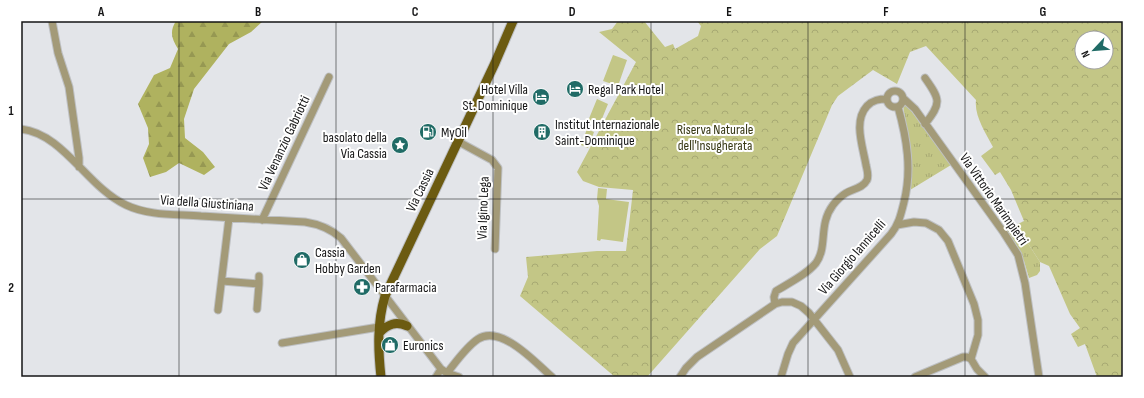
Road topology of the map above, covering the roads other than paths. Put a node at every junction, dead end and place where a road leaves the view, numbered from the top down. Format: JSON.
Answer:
{"nodes":[{"id":1,"x":52,"y":21,"type":"edge"},
{"id":2,"x":512,"y":21,"type":"edge"},
{"id":3,"x":329,"y":77,"type":"dead end"},
{"id":4,"x":925,"y":78,"type":"dead end"},
{"id":5,"x":903,"y":98,"type":"junction"},
{"id":6,"x":887,"y":99,"type":"junction"},
{"id":7,"x":898,"y":107,"type":"junction"},
{"id":8,"x":925,"y":124,"type":"junction"},
{"id":9,"x":21,"y":128,"type":"edge"},
{"id":10,"x":459,"y":142,"type":"junction"},
{"id":11,"x":76,"y":144,"type":"junction"},
{"id":12,"x":70,"y":158,"type":"junction"},
{"id":13,"x":79,"y":167,"type":"junction"},
{"id":14,"x":229,"y":218,"type":"junction"},
{"id":15,"x":262,"y":220,"type":"junction"},
{"id":16,"x":897,"y":225,"type":"junction"},
{"id":17,"x":495,"y":249,"type":"dead end"},
{"id":18,"x":259,"y":276,"type":"dead end"},
{"id":19,"x":222,"y":281,"type":"junction"},
{"id":20,"x":259,"y":284,"type":"junction"},
{"id":21,"x":385,"y":296,"type":"junction"},
{"id":22,"x":775,"y":304,"type":"junction"},
{"id":23,"x":257,"y":309,"type":"dead end"},
{"id":24,"x":218,"y":310,"type":"dead end"},
{"id":25,"x":814,"y":319,"type":"junction"},
{"id":26,"x":407,"y":326,"type":"junction"},
{"id":27,"x":379,"y":330,"type":"junction"},
{"id":28,"x":282,"y":343,"type":"dead end"},
{"id":29,"x":971,"y":359,"type":"junction"},
{"id":30,"x":444,"y":371,"type":"junction"},
{"id":31,"x":381,"y":377,"type":"edge"},
{"id":32,"x":436,"y":377,"type":"edge"},
{"id":33,"x":459,"y":377,"type":"edge"},
{"id":34,"x":552,"y":377,"type":"edge"},
{"id":35,"x":680,"y":377,"type":"edge"},
{"id":36,"x":781,"y":377,"type":"edge"},
{"id":37,"x":850,"y":377,"type":"edge"},
{"id":38,"x":915,"y":377,"type":"edge"},
{"id":39,"x":985,"y":377,"type":"edge"},
{"id":40,"x":1039,"y":377,"type":"edge"}],
"edges":[{"from":1,"to":11,"type":"street"},
{"from":2,"to":10,"type":"main road","name":"Via Cassia"},
{"from":3,"to":15,"type":"street","name":"Via Venanzio Gabriotti"},
{"from":4,"to":8,"type":"street"},
{"from":5,"to":6,"type":"street"},
{"from":5,"to":7,"type":"street"},
{"from":5,"to":8,"type":"street","name":"Via Vittorio Marimpietri"},
{"from":6,"to":7,"type":"street"},
{"from":6,"to":22,"type":"street"},
{"from":7,"to":16,"type":"street"},
{"from":8,"to":40,"type":"street","name":"Via Vittorio Marimpietri"},
{"from":9,"to":12,"type":"street","name":"Via della Giustiniana"},
{"from":10,"to":17,"type":"street","name":"Via Igino Lega"},
{"from":10,"to":21,"type":"main road","name":"Via Cassia"},
{"from":11,"to":12,"type":"street"},
{"from":11,"to":13,"type":"street"},
{"from":12,"to":13,"type":"street","name":"Via della Giustiniana"},
{"from":13,"to":14,"type":"street","name":"Via della Giustiniana"},
{"from":14,"to":15,"type":"street","name":"Via della Giustiniana"},
{"from":14,"to":19,"type":"street"},
{"from":15,"to":21,"type":"street","name":"Via della Giustiniana"},
{"from":16,"to":25,"type":"street","name":"Via Giorgio Iannicelli"},
{"from":16,"to":29,"type":"street","name":"Via Giorgio Iannicelli"},
{"from":18,"to":20,"type":"street"},
{"from":19,"to":20,"type":"street"},
{"from":19,"to":24,"type":"street"},
{"from":20,"to":23,"type":"street"},
{"from":21,"to":26,"type":"street","name":"Via della Giustiniana"},
{"from":21,"to":27,"type":"main road","name":"Via Cassia"},
{"from":22,"to":25,"type":"street"},
{"from":22,"to":35,"type":"street"},
{"from":25,"to":36,"type":"street","name":"Via Giorgio Iannicelli"},
{"from":25,"to":37,"type":"street"},
{"from":26,"to":27,"type":"main road"},
{"from":26,"to":30,"type":"street","name":"Via della Giustiniana"},
{"from":27,"to":28,"type":"street"},
{"from":27,"to":31,"type":"main road","name":"Via Cassia"},
{"from":29,"to":38,"type":"street"},
{"from":29,"to":39,"type":"street"},
{"from":30,"to":32,"type":"street"},
{"from":30,"to":33,"type":"street"},
{"from":30,"to":34,"type":"street"}]}
